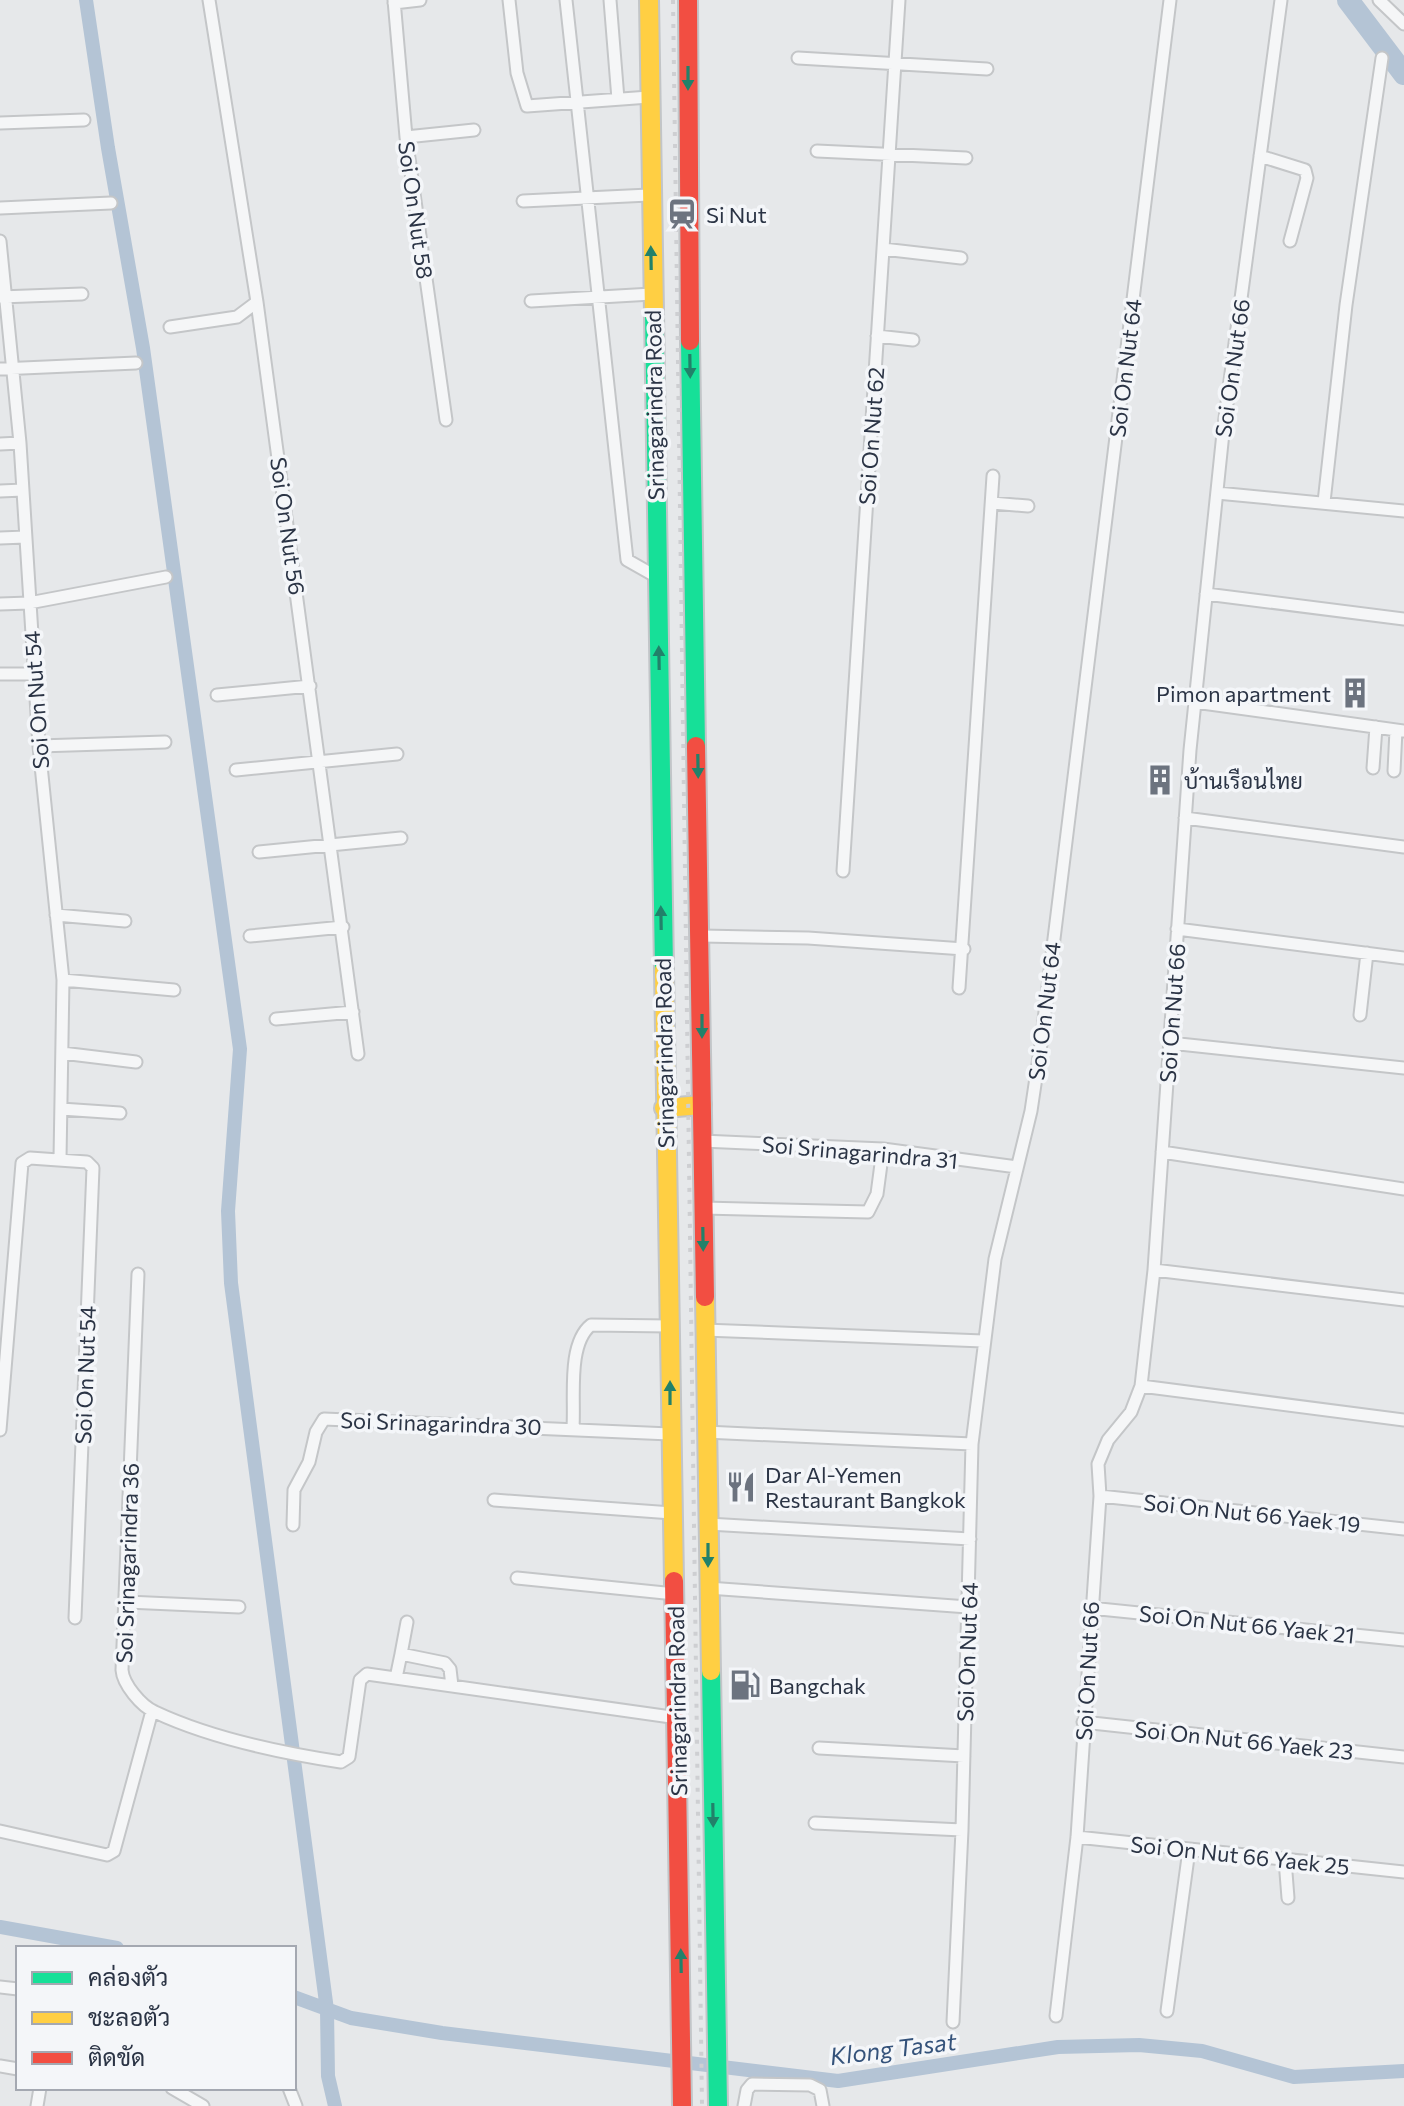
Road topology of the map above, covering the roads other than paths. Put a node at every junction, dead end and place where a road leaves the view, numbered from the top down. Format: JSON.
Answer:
{"nodes":[{"id":1,"x":209,"y":0,"type":"edge"},
{"id":2,"x":420,"y":0,"type":"edge"},
{"id":3,"x":509,"y":0,"type":"edge"},
{"id":4,"x":566,"y":0,"type":"edge"},
{"id":5,"x":610,"y":0,"type":"edge"},
{"id":6,"x":649,"y":0,"type":"edge"},
{"id":7,"x":688,"y":0,"type":"edge"},
{"id":8,"x":899,"y":0,"type":"edge"},
{"id":9,"x":1170,"y":0,"type":"edge"},
{"id":10,"x":1281,"y":0,"type":"edge"},
{"id":11,"x":1379,"y":0,"type":"edge"},
{"id":12,"x":394,"y":2,"type":"edge"},
{"id":13,"x":1404,"y":24,"type":"edge"},
{"id":14,"x":798,"y":58,"type":"dead end"},
{"id":15,"x":1382,"y":58,"type":"dead end"},
{"id":16,"x":895,"y":62,"type":"junction"},
{"id":17,"x":987,"y":69,"type":"dead end"},
{"id":18,"x":649,"y":97,"type":"junction"},
{"id":19,"x":618,"y":99,"type":"junction"},
{"id":20,"x":577,"y":103,"type":"junction"},
{"id":21,"x":84,"y":120,"type":"dead end"},
{"id":22,"x":0,"y":123,"type":"edge"},
{"id":23,"x":474,"y":130,"type":"dead end"},
{"id":24,"x":406,"y":137,"type":"junction"},
{"id":25,"x":817,"y":151,"type":"dead end"},
{"id":26,"x":889,"y":155,"type":"junction"},
{"id":27,"x":1260,"y":156,"type":"junction"},
{"id":28,"x":966,"y":158,"type":"dead end"},
{"id":29,"x":649,"y":195,"type":"junction"},
{"id":30,"x":587,"y":196,"type":"junction"},
{"id":31,"x":523,"y":201,"type":"dead end"},
{"id":32,"x":111,"y":203,"type":"dead end"},
{"id":33,"x":0,"y":208,"type":"edge"},
{"id":34,"x":0,"y":241,"type":"edge"},
{"id":35,"x":1290,"y":241,"type":"dead end"},
{"id":36,"x":883,"y":249,"type":"junction"},
{"id":37,"x":961,"y":258,"type":"dead end"},
{"id":38,"x":82,"y":294,"type":"dead end"},
{"id":39,"x":652,"y":294,"type":"junction"},
{"id":40,"x":598,"y":296,"type":"junction"},
{"id":41,"x":3,"y":297,"type":"edge"},
{"id":42,"x":531,"y":301,"type":"dead end"},
{"id":43,"x":257,"y":302,"type":"junction"},
{"id":44,"x":170,"y":327,"type":"dead end"},
{"id":45,"x":877,"y":336,"type":"junction"},
{"id":46,"x":913,"y":340,"type":"dead end"},
{"id":47,"x":136,"y":363,"type":"dead end"},
{"id":48,"x":6,"y":369,"type":"edge"},
{"id":49,"x":446,"y":420,"type":"dead end"},
{"id":50,"x":20,"y":443,"type":"junction"},
{"id":51,"x":0,"y":444,"type":"edge"},
{"id":52,"x":993,"y":476,"type":"dead end"},
{"id":53,"x":23,"y":490,"type":"junction"},
{"id":54,"x":0,"y":491,"type":"edge"},
{"id":55,"x":1217,"y":493,"type":"junction"},
{"id":56,"x":1324,"y":502,"type":"junction"},
{"id":57,"x":992,"y":503,"type":"junction"},
{"id":58,"x":1028,"y":506,"type":"dead end"},
{"id":59,"x":1404,"y":511,"type":"edge"},
{"id":60,"x":25,"y":537,"type":"junction"},
{"id":61,"x":0,"y":538,"type":"edge"},
{"id":62,"x":166,"y":577,"type":"dead end"},
{"id":63,"x":657,"y":577,"type":"junction"},
{"id":64,"x":1206,"y":594,"type":"junction"},
{"id":65,"x":29,"y":603,"type":"junction"},
{"id":66,"x":0,"y":604,"type":"edge"},
{"id":67,"x":1404,"y":619,"type":"edge"},
{"id":68,"x":0,"y":674,"type":"edge"},
{"id":69,"x":33,"y":674,"type":"junction"},
{"id":70,"x":310,"y":686,"type":"junction"},
{"id":71,"x":217,"y":695,"type":"dead end"},
{"id":72,"x":1195,"y":702,"type":"junction"},
{"id":73,"x":1376,"y":727,"type":"junction"},
{"id":74,"x":1400,"y":730,"type":"edge"},
{"id":75,"x":165,"y":742,"type":"dead end"},
{"id":76,"x":39,"y":746,"type":"junction"},
{"id":77,"x":397,"y":754,"type":"dead end"},
{"id":78,"x":320,"y":761,"type":"junction"},
{"id":79,"x":1373,"y":768,"type":"dead end"},
{"id":80,"x":236,"y":770,"type":"dead end"},
{"id":81,"x":1394,"y":771,"type":"dead end"},
{"id":82,"x":1185,"y":818,"type":"junction"},
{"id":83,"x":401,"y":838,"type":"dead end"},
{"id":84,"x":332,"y":847,"type":"junction"},
{"id":85,"x":1404,"y":847,"type":"edge"},
{"id":86,"x":259,"y":852,"type":"dead end"},
{"id":87,"x":843,"y":871,"type":"dead end"},
{"id":88,"x":56,"y":915,"type":"junction"},
{"id":89,"x":125,"y":921,"type":"dead end"},
{"id":90,"x":343,"y":927,"type":"junction"},
{"id":91,"x":1177,"y":929,"type":"junction"},
{"id":92,"x":250,"y":936,"type":"dead end"},
{"id":93,"x":702,"y":936,"type":"junction"},
{"id":94,"x":964,"y":949,"type":"junction"},
{"id":95,"x":1367,"y":953,"type":"junction"},
{"id":96,"x":1404,"y":958,"type":"edge"},
{"id":97,"x":63,"y":980,"type":"junction"},
{"id":98,"x":959,"y":988,"type":"dead end"},
{"id":99,"x":174,"y":990,"type":"dead end"},
{"id":100,"x":353,"y":1012,"type":"junction"},
{"id":101,"x":1360,"y":1015,"type":"dead end"},
{"id":102,"x":276,"y":1019,"type":"dead end"},
{"id":103,"x":1170,"y":1043,"type":"junction"},
{"id":104,"x":62,"y":1053,"type":"junction"},
{"id":105,"x":358,"y":1054,"type":"dead end"},
{"id":106,"x":136,"y":1062,"type":"dead end"},
{"id":107,"x":1404,"y":1068,"type":"edge"},
{"id":108,"x":702,"y":1105,"type":"junction"},
{"id":109,"x":664,"y":1108,"type":"junction"},
{"id":110,"x":61,"y":1109,"type":"junction"},
{"id":111,"x":120,"y":1113,"type":"dead end"},
{"id":112,"x":702,"y":1141,"type":"junction"},
{"id":113,"x":883,"y":1149,"type":"junction"},
{"id":114,"x":1162,"y":1152,"type":"junction"},
{"id":115,"x":60,"y":1159,"type":"junction"},
{"id":116,"x":1017,"y":1167,"type":"junction"},
{"id":117,"x":1404,"y":1189,"type":"edge"},
{"id":118,"x":703,"y":1208,"type":"junction"},
{"id":119,"x":1154,"y":1270,"type":"junction"},
{"id":120,"x":138,"y":1274,"type":"dead end"},
{"id":121,"x":1404,"y":1300,"type":"edge"},
{"id":122,"x":670,"y":1326,"type":"junction"},
{"id":123,"x":704,"y":1330,"type":"junction"},
{"id":124,"x":983,"y":1341,"type":"junction"},
{"id":125,"x":1141,"y":1386,"type":"junction"},
{"id":126,"x":1404,"y":1420,"type":"edge"},
{"id":127,"x":573,"y":1427,"type":"junction"},
{"id":128,"x":0,"y":1430,"type":"edge"},
{"id":129,"x":705,"y":1432,"type":"junction"},
{"id":130,"x":670,"y":1434,"type":"junction"},
{"id":131,"x":972,"y":1444,"type":"junction"},
{"id":132,"x":1100,"y":1496,"type":"junction"},
{"id":133,"x":494,"y":1500,"type":"dead end"},
{"id":134,"x":672,"y":1513,"type":"junction"},
{"id":135,"x":708,"y":1524,"type":"junction"},
{"id":136,"x":293,"y":1525,"type":"dead end"},
{"id":137,"x":1404,"y":1529,"type":"edge"},
{"id":138,"x":970,"y":1539,"type":"junction"},
{"id":139,"x":517,"y":1578,"type":"dead end"},
{"id":140,"x":708,"y":1588,"type":"junction"},
{"id":141,"x":675,"y":1594,"type":"junction"},
{"id":142,"x":127,"y":1602,"type":"junction"},
{"id":143,"x":239,"y":1607,"type":"dead end"},
{"id":144,"x":968,"y":1607,"type":"junction"},
{"id":145,"x":1090,"y":1608,"type":"junction"},
{"id":146,"x":75,"y":1618,"type":"dead end"},
{"id":147,"x":407,"y":1622,"type":"dead end"},
{"id":148,"x":1404,"y":1640,"type":"edge"},
{"id":149,"x":401,"y":1654,"type":"junction"},
{"id":150,"x":396,"y":1678,"type":"junction"},
{"id":151,"x":452,"y":1686,"type":"junction"},
{"id":152,"x":152,"y":1711,"type":"junction"},
{"id":153,"x":678,"y":1718,"type":"junction"},
{"id":154,"x":1083,"y":1722,"type":"junction"},
{"id":155,"x":819,"y":1748,"type":"dead end"},
{"id":156,"x":964,"y":1756,"type":"junction"},
{"id":157,"x":1404,"y":1757,"type":"edge"},
{"id":158,"x":815,"y":1823,"type":"dead end"},
{"id":159,"x":962,"y":1830,"type":"junction"},
{"id":160,"x":0,"y":1831,"type":"edge"},
{"id":161,"x":1077,"y":1837,"type":"junction"},
{"id":162,"x":1189,"y":1850,"type":"junction"},
{"id":163,"x":1285,"y":1860,"type":"junction"},
{"id":164,"x":1404,"y":1872,"type":"edge"},
{"id":165,"x":1288,"y":1898,"type":"dead end"},
{"id":166,"x":1167,"y":2011,"type":"dead end"},
{"id":167,"x":1056,"y":2016,"type":"dead end"},
{"id":168,"x":953,"y":2022,"type":"dead end"},
{"id":169,"x":175,"y":2090,"type":"edge"},
{"id":170,"x":203,"y":2106,"type":"edge"},
{"id":171,"x":682,"y":2106,"type":"edge"},
{"id":172,"x":718,"y":2106,"type":"edge"},
{"id":173,"x":744,"y":2106,"type":"edge"},
{"id":174,"x":823,"y":2106,"type":"edge"}],
"edges":[{"from":1,"to":43,"type":"street","name":"Soi On Nut 56"},
{"from":2,"to":12,"type":"street"},
{"from":3,"to":20,"type":"street"},
{"from":4,"to":20,"type":"street"},
{"from":5,"to":19,"type":"street"},
{"from":6,"to":18,"type":"main road","name":"Srinagarindra Road"},
{"from":7,"to":93,"type":"main road","name":"Srinagarindra Road","one_way":true},
{"from":8,"to":16,"type":"street","name":"Soi On Nut 62"},
{"from":9,"to":116,"type":"street","name":"Soi On Nut 64"},
{"from":10,"to":27,"type":"street","name":"Soi On Nut 66"},
{"from":11,"to":13,"type":"street"},
{"from":12,"to":24,"type":"street","name":"Soi On Nut 58"},
{"from":14,"to":16,"type":"street"},
{"from":15,"to":56,"type":"street"},
{"from":16,"to":17,"type":"street"},
{"from":16,"to":26,"type":"street","name":"Soi On Nut 62"},
{"from":18,"to":19,"type":"street"},
{"from":18,"to":29,"type":"main road","name":"Srinagarindra Road"},
{"from":19,"to":20,"type":"street"},
{"from":20,"to":30,"type":"street"},
{"from":21,"to":22,"type":"street"},
{"from":23,"to":24,"type":"street"},
{"from":24,"to":49,"type":"street","name":"Soi On Nut 58"},
{"from":25,"to":26,"type":"street"},
{"from":26,"to":28,"type":"street"},
{"from":26,"to":36,"type":"street","name":"Soi On Nut 62"},
{"from":27,"to":35,"type":"street"},
{"from":27,"to":55,"type":"street","name":"Soi On Nut 66"},
{"from":29,"to":30,"type":"street"},
{"from":39,"to":29,"type":"main road","name":"Srinagarindra Road","one_way":true},
{"from":30,"to":31,"type":"street"},
{"from":30,"to":40,"type":"street"},
{"from":32,"to":33,"type":"street"},
{"from":34,"to":41,"type":"street","name":"Soi On Nut 54"},
{"from":36,"to":37,"type":"street"},
{"from":36,"to":45,"type":"street","name":"Soi On Nut 62"},
{"from":38,"to":41,"type":"street"},
{"from":39,"to":40,"type":"street"},
{"from":39,"to":63,"type":"main road","name":"Srinagarindra Road"},
{"from":40,"to":42,"type":"street"},
{"from":40,"to":63,"type":"street"},
{"from":41,"to":48,"type":"street","name":"Soi On Nut 54"},
{"from":43,"to":44,"type":"street"},
{"from":43,"to":70,"type":"street","name":"Soi On Nut 56"},
{"from":45,"to":46,"type":"street"},
{"from":45,"to":87,"type":"street","name":"Soi On Nut 62"},
{"from":47,"to":48,"type":"street"},
{"from":48,"to":50,"type":"street","name":"Soi On Nut 54"},
{"from":50,"to":51,"type":"street"},
{"from":50,"to":53,"type":"street","name":"Soi On Nut 54"},
{"from":52,"to":57,"type":"street"},
{"from":53,"to":54,"type":"street"},
{"from":53,"to":60,"type":"street","name":"Soi On Nut 54"},
{"from":55,"to":56,"type":"street"},
{"from":55,"to":64,"type":"street","name":"Soi On Nut 66"},
{"from":56,"to":59,"type":"street"},
{"from":57,"to":58,"type":"street"},
{"from":57,"to":94,"type":"street"},
{"from":60,"to":61,"type":"street"},
{"from":60,"to":65,"type":"street","name":"Soi On Nut 54"},
{"from":62,"to":65,"type":"street"},
{"from":109,"to":63,"type":"main road","name":"Srinagarindra Road","one_way":true},
{"from":64,"to":67,"type":"street"},
{"from":64,"to":72,"type":"street","name":"Soi On Nut 66"},
{"from":65,"to":66,"type":"street"},
{"from":65,"to":69,"type":"street","name":"Soi On Nut 54"},
{"from":68,"to":69,"type":"street"},
{"from":69,"to":76,"type":"street","name":"Soi On Nut 54"},
{"from":70,"to":71,"type":"street"},
{"from":70,"to":78,"type":"street","name":"Soi On Nut 56"},
{"from":72,"to":73,"type":"street"},
{"from":72,"to":82,"type":"street","name":"Soi On Nut 66"},
{"from":73,"to":74,"type":"street"},
{"from":73,"to":79,"type":"street"},
{"from":74,"to":81,"type":"street"},
{"from":75,"to":76,"type":"street"},
{"from":76,"to":88,"type":"street","name":"Soi On Nut 54"},
{"from":77,"to":78,"type":"street"},
{"from":78,"to":80,"type":"street"},
{"from":78,"to":84,"type":"street","name":"Soi On Nut 56"},
{"from":82,"to":85,"type":"street"},
{"from":82,"to":91,"type":"street","name":"Soi On Nut 66"},
{"from":83,"to":84,"type":"street"},
{"from":84,"to":86,"type":"street"},
{"from":84,"to":90,"type":"street","name":"Soi On Nut 56"},
{"from":88,"to":89,"type":"street"},
{"from":88,"to":97,"type":"street","name":"Soi On Nut 54"},
{"from":90,"to":92,"type":"street"},
{"from":90,"to":100,"type":"street","name":"Soi On Nut 56"},
{"from":91,"to":95,"type":"street"},
{"from":91,"to":103,"type":"street","name":"Soi On Nut 66"},
{"from":93,"to":94,"type":"street"},
{"from":93,"to":108,"type":"main road","name":"Srinagarindra Road","one_way":true},
{"from":94,"to":98,"type":"street"},
{"from":95,"to":96,"type":"street"},
{"from":95,"to":101,"type":"street"},
{"from":97,"to":99,"type":"street"},
{"from":97,"to":104,"type":"street","name":"Soi On Nut 54"},
{"from":100,"to":102,"type":"street"},
{"from":100,"to":105,"type":"street","name":"Soi On Nut 56"},
{"from":103,"to":107,"type":"street"},
{"from":103,"to":114,"type":"street","name":"Soi On Nut 66"},
{"from":104,"to":106,"type":"street"},
{"from":104,"to":110,"type":"street","name":"Soi On Nut 54"},
{"from":108,"to":109,"type":"main road"},
{"from":108,"to":112,"type":"main road","name":"Srinagarindra Road"},
{"from":109,"to":122,"type":"main road","name":"Srinagarindra Road"},
{"from":110,"to":111,"type":"street"},
{"from":110,"to":115,"type":"street","name":"Soi On Nut 54"},
{"from":112,"to":113,"type":"street","name":"Soi Srinagarindra 31"},
{"from":112,"to":118,"type":"main road","name":"Srinagarindra Road"},
{"from":113,"to":116,"type":"street","name":"Soi Srinagarindra 31"},
{"from":113,"to":118,"type":"street"},
{"from":114,"to":117,"type":"street"},
{"from":114,"to":119,"type":"street","name":"Soi On Nut 66"},
{"from":115,"to":128,"type":"street","name":"Soi On Nut 54"},
{"from":115,"to":146,"type":"street","name":"Soi On Nut 54"},
{"from":116,"to":124,"type":"street","name":"Soi On Nut 64"},
{"from":118,"to":123,"type":"main road","name":"Srinagarindra Road","one_way":true},
{"from":119,"to":121,"type":"street"},
{"from":119,"to":125,"type":"street","name":"Soi On Nut 66"},
{"from":120,"to":142,"type":"street","name":"Soi Srinagarindra 36"},
{"from":122,"to":127,"type":"street"},
{"from":130,"to":122,"type":"main road","name":"Srinagarindra Road","one_way":true},
{"from":123,"to":124,"type":"street"},
{"from":123,"to":129,"type":"main road","name":"Srinagarindra Road"},
{"from":124,"to":131,"type":"street","name":"Soi On Nut 64"},
{"from":125,"to":126,"type":"street"},
{"from":125,"to":132,"type":"street","name":"Soi On Nut 66"},
{"from":127,"to":130,"type":"street","name":"Soi Srinagarindra 30"},
{"from":127,"to":136,"type":"street","name":"Soi Srinagarindra 30"},
{"from":129,"to":131,"type":"street"},
{"from":129,"to":135,"type":"main road","name":"Srinagarindra Road"},
{"from":130,"to":134,"type":"main road","name":"Srinagarindra Road"},
{"from":131,"to":138,"type":"street","name":"Soi On Nut 64"},
{"from":132,"to":137,"type":"street","name":"Soi On Nut 66 Yaek 19"},
{"from":132,"to":145,"type":"street","name":"Soi On Nut 66"},
{"from":133,"to":134,"type":"street"},
{"from":134,"to":141,"type":"main road","name":"Srinagarindra Road"},
{"from":135,"to":138,"type":"street"},
{"from":135,"to":140,"type":"main road","name":"Srinagarindra Road","one_way":true},
{"from":138,"to":144,"type":"street","name":"Soi On Nut 64"},
{"from":139,"to":141,"type":"street"},
{"from":140,"to":144,"type":"street"},
{"from":140,"to":172,"type":"main road","name":"Srinagarindra Road","one_way":true},
{"from":141,"to":153,"type":"main road","name":"Srinagarindra Road"},
{"from":142,"to":143,"type":"street"},
{"from":142,"to":152,"type":"street","name":"Soi Srinagarindra 36"},
{"from":144,"to":156,"type":"street","name":"Soi On Nut 64"},
{"from":145,"to":148,"type":"street","name":"Soi On Nut 66 Yaek 21"},
{"from":145,"to":154,"type":"street","name":"Soi On Nut 66"},
{"from":147,"to":149,"type":"street"},
{"from":149,"to":150,"type":"street"},
{"from":149,"to":151,"type":"street"},
{"from":150,"to":151,"type":"street"},
{"from":150,"to":152,"type":"street"},
{"from":151,"to":153,"type":"street"},
{"from":152,"to":160,"type":"street"},
{"from":171,"to":153,"type":"main road","name":"Srinagarindra Road","one_way":true},
{"from":154,"to":157,"type":"street","name":"Soi On Nut 66 Yaek 23"},
{"from":154,"to":161,"type":"street","name":"Soi On Nut 66"},
{"from":155,"to":156,"type":"street"},
{"from":156,"to":159,"type":"street","name":"Soi On Nut 64"},
{"from":158,"to":159,"type":"street"},
{"from":159,"to":168,"type":"street","name":"Soi On Nut 64"},
{"from":161,"to":162,"type":"street","name":"Soi On Nut 66 Yaek 25"},
{"from":161,"to":167,"type":"street","name":"Soi On Nut 66"},
{"from":162,"to":163,"type":"street","name":"Soi On Nut 66 Yaek 25"},
{"from":162,"to":166,"type":"street"},
{"from":163,"to":164,"type":"street","name":"Soi On Nut 66 Yaek 25"},
{"from":163,"to":165,"type":"street"},
{"from":169,"to":170,"type":"street"},
{"from":173,"to":174,"type":"street"}]}
